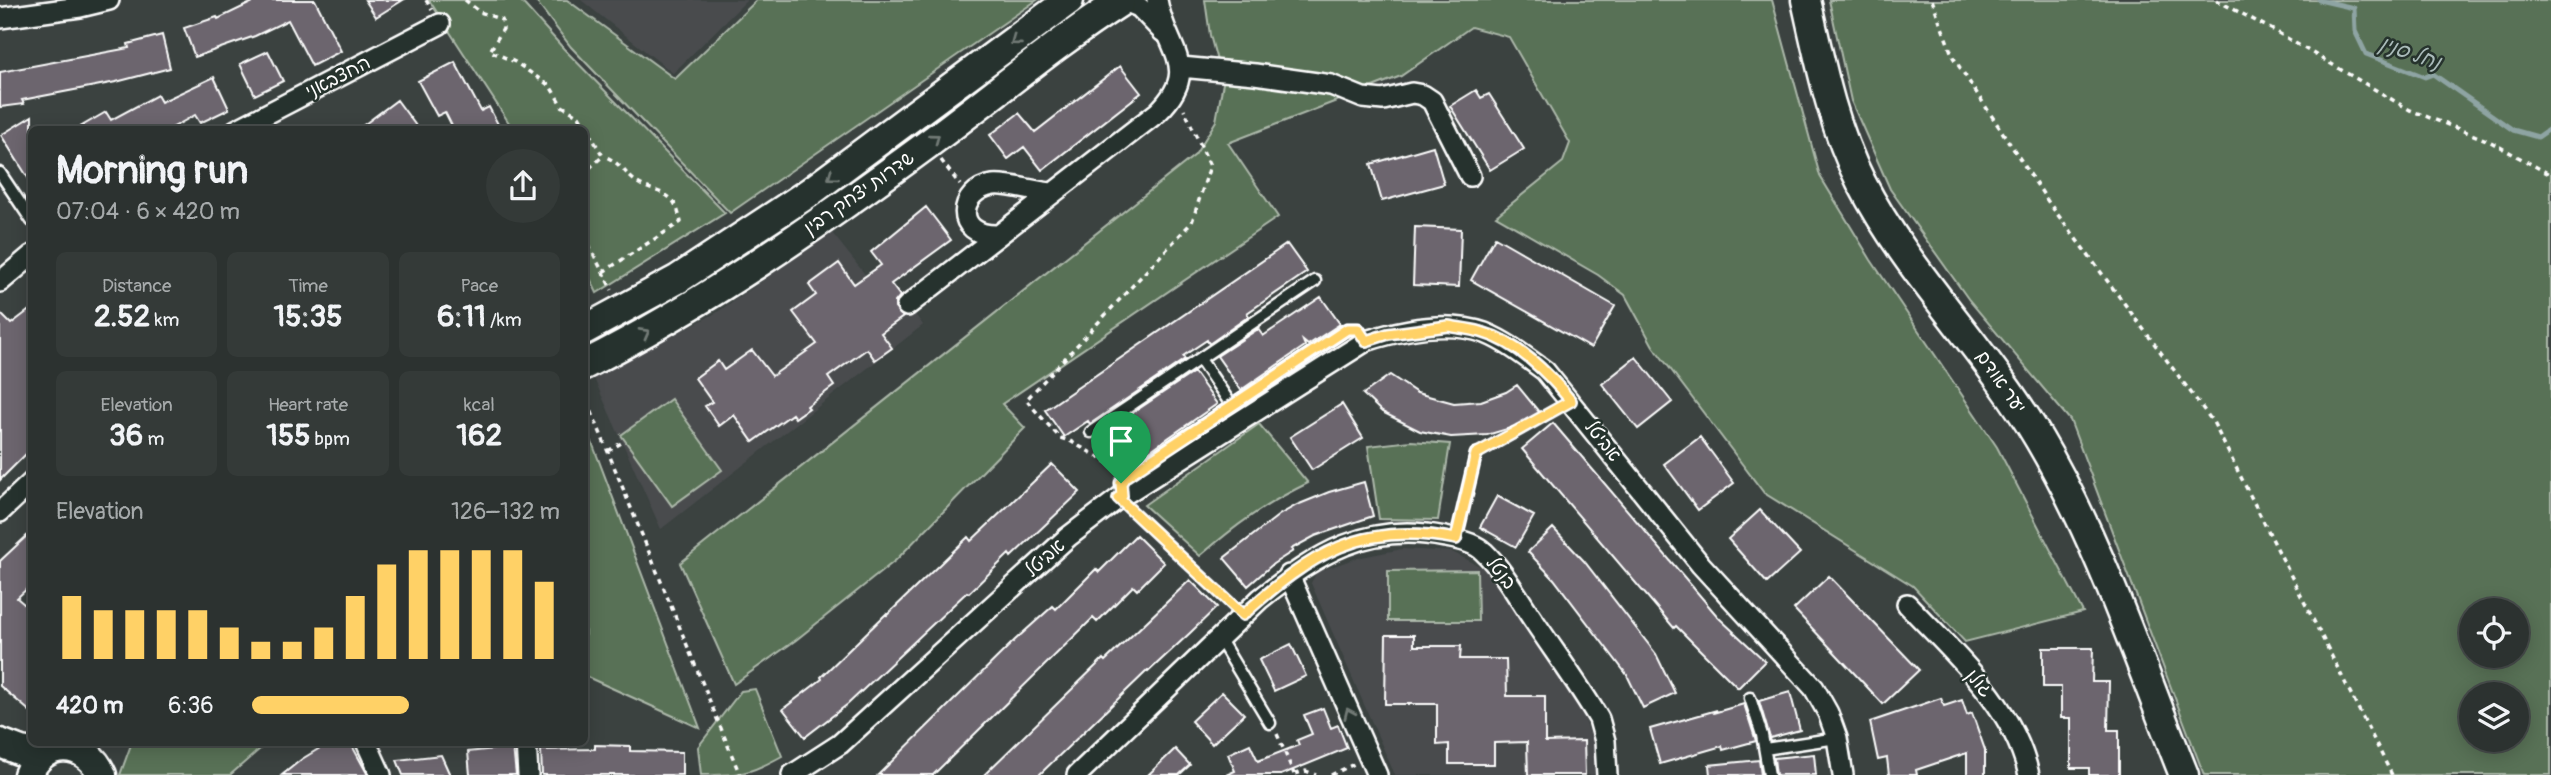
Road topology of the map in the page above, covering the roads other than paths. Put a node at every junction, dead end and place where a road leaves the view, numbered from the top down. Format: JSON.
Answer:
{"nodes":[{"id":1,"x":109,"y":0,"type":"edge"},
{"id":2,"x":1069,"y":0,"type":"edge"},
{"id":3,"x":1796,"y":0,"type":"edge"},
{"id":4,"x":1806,"y":0,"type":"edge"},
{"id":5,"x":1131,"y":1,"type":"edge"},
{"id":6,"x":0,"y":18,"type":"edge"},
{"id":7,"x":440,"y":24,"type":"dead end"},
{"id":8,"x":1167,"y":35,"type":"junction"},
{"id":9,"x":1181,"y":67,"type":"junction"},
{"id":10,"x":244,"y":126,"type":"edge"},
{"id":11,"x":0,"y":173,"type":"edge"},
{"id":12,"x":1470,"y":176,"type":"dead end"},
{"id":13,"x":1052,"y":193,"type":"junction"},
{"id":14,"x":28,"y":214,"type":"edge"},
{"id":15,"x":997,"y":235,"type":"junction"},
{"id":16,"x":28,"y":258,"type":"edge"},
{"id":17,"x":1315,"y":281,"type":"dead end"},
{"id":18,"x":0,"y":282,"type":"edge"},
{"id":19,"x":907,"y":306,"type":"dead end"},
{"id":20,"x":588,"y":328,"type":"edge"},
{"id":21,"x":1366,"y":341,"type":"junction"},
{"id":22,"x":1200,"y":359,"type":"junction"},
{"id":23,"x":588,"y":363,"type":"edge"},
{"id":24,"x":1232,"y":406,"type":"junction"},
{"id":25,"x":1091,"y":432,"type":"dead end"},
{"id":26,"x":1476,"y":454,"type":"road end"},
{"id":27,"x":28,"y":486,"type":"edge"},
{"id":28,"x":1121,"y":492,"type":"junction"},
{"id":29,"x":0,"y":512,"type":"edge"},
{"id":30,"x":1456,"y":539,"type":"junction"},
{"id":31,"x":1289,"y":575,"type":"junction"},
{"id":32,"x":1907,"y":604,"type":"dead end"},
{"id":33,"x":1219,"y":638,"type":"junction"},
{"id":34,"x":1750,"y":698,"type":"dead end"},
{"id":35,"x":1270,"y":723,"type":"road end"},
{"id":36,"x":1837,"y":738,"type":"junction"},
{"id":37,"x":0,"y":743,"type":"edge"},
{"id":38,"x":107,"y":746,"type":"edge"},
{"id":39,"x":368,"y":746,"type":"edge"},
{"id":40,"x":526,"y":746,"type":"edge"},
{"id":41,"x":0,"y":748,"type":"edge"},
{"id":42,"x":1765,"y":749,"type":"junction"},
{"id":43,"x":47,"y":755,"type":"edge"},
{"id":44,"x":1373,"y":766,"type":"edge"},
{"id":45,"x":379,"y":774,"type":"edge"},
{"id":46,"x":19,"y":775,"type":"edge"},
{"id":47,"x":102,"y":775,"type":"edge"},
{"id":48,"x":528,"y":775,"type":"edge"},
{"id":49,"x":792,"y":775,"type":"edge"},
{"id":50,"x":1077,"y":775,"type":"edge"},
{"id":51,"x":1607,"y":775,"type":"edge"},
{"id":52,"x":1769,"y":775,"type":"edge"},
{"id":53,"x":1843,"y":775,"type":"edge"},
{"id":54,"x":2029,"y":775,"type":"edge"},
{"id":55,"x":2164,"y":775,"type":"edge"},
{"id":56,"x":2183,"y":775,"type":"edge"}],
"edges":[{"from":1,"to":6,"type":"street"},
{"from":2,"to":20,"type":"street","name":"שדרות יצחק רבין","one_way":true},
{"from":3,"to":55,"type":"street","name":"יער אודם"},
{"from":4,"to":56,"type":"street","name":"יער אודם"},
{"from":5,"to":8,"type":"street"},
{"from":5,"to":8,"type":"street"},
{"from":23,"to":5,"type":"street","name":"שדרות יצחק רבין","one_way":true},
{"from":7,"to":10,"type":"street","name":"החצבאני"},
{"from":8,"to":9,"type":"street"},
{"from":9,"to":12,"type":"street"},
{"from":9,"to":13,"type":"street"},
{"from":11,"to":14,"type":"lane"},
{"from":13,"to":15,"type":"street"},
{"from":13,"to":15,"type":"street"},
{"from":15,"to":19,"type":"street"},
{"from":16,"to":18,"type":"street"},
{"from":17,"to":22,"type":"lane"},
{"from":21,"to":24,"type":"lane"},
{"from":21,"to":28,"type":"street","name":"אביטל"},
{"from":21,"to":36,"type":"street","name":"אביטל"},
{"from":22,"to":24,"type":"lane"},
{"from":22,"to":25,"type":"lane"},
{"from":24,"to":28,"type":"lane"},
{"from":26,"to":30,"type":"lane"},
{"from":27,"to":29,"type":"street"},
{"from":28,"to":49,"type":"street","name":"אביטל"},
{"from":30,"to":31,"type":"street","name":"בנטל"},
{"from":30,"to":51,"type":"street","name":"בנטל"},
{"from":31,"to":33,"type":"street","name":"בנטל"},
{"from":44,"to":31,"type":"street","one_way":true},
{"from":32,"to":54,"type":"street","name":"גולן"},
{"from":33,"to":35,"type":"lane"},
{"from":33,"to":50,"type":"street","name":"בנטל"},
{"from":34,"to":42,"type":"lane"},
{"from":36,"to":42,"type":"lane"},
{"from":36,"to":53,"type":"street","name":"אביטל"},
{"from":37,"to":43,"type":"street"},
{"from":38,"to":47,"type":"street"},
{"from":39,"to":45,"type":"street"},
{"from":40,"to":48,"type":"street"},
{"from":41,"to":46,"type":"street"},
{"from":42,"to":52,"type":"lane"},
{"from":43,"to":47,"type":"street"}]}
